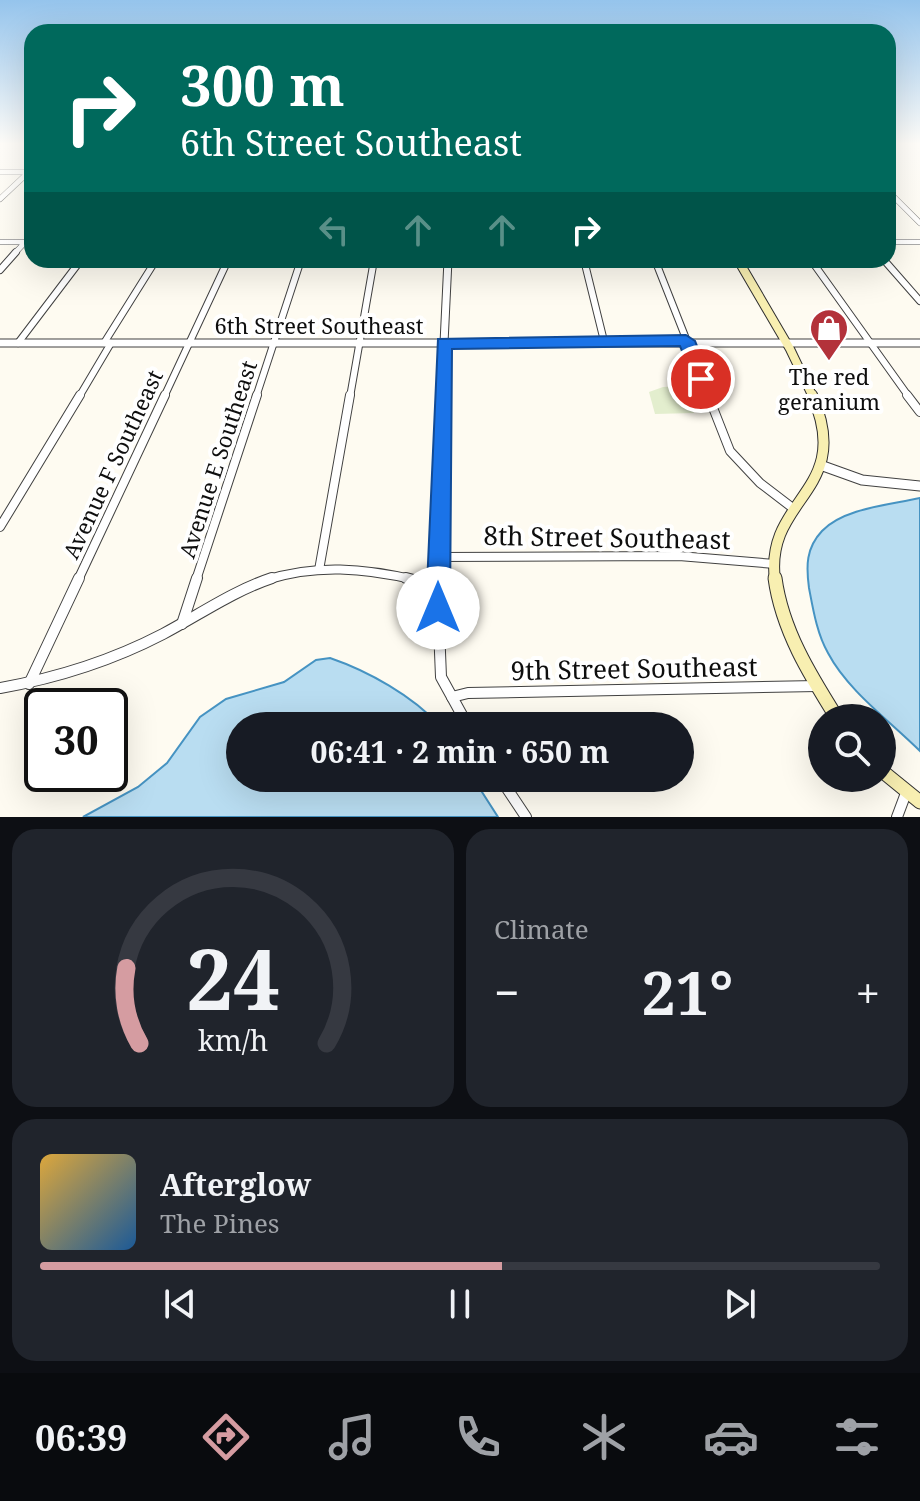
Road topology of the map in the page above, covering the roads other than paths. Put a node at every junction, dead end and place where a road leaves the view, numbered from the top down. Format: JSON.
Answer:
{"nodes":[{"id":1,"x":20,"y":181,"type":"edge"},
{"id":2,"x":0,"y":199,"type":"edge"},
{"id":3,"x":896,"y":199,"type":"edge"},
{"id":4,"x":920,"y":223,"type":"edge"},
{"id":5,"x":0,"y":242,"type":"edge"},
{"id":6,"x":24,"y":242,"type":"edge"},
{"id":7,"x":896,"y":242,"type":"edge"},
{"id":8,"x":920,"y":242,"type":"edge"},
{"id":9,"x":24,"y":247,"type":"edge"},
{"id":10,"x":75,"y":268,"type":"edge"},
{"id":11,"x":151,"y":268,"type":"edge"},
{"id":12,"x":224,"y":268,"type":"edge"},
{"id":13,"x":298,"y":268,"type":"edge"},
{"id":14,"x":373,"y":268,"type":"edge"},
{"id":15,"x":448,"y":268,"type":"edge"},
{"id":16,"x":586,"y":268,"type":"edge"},
{"id":17,"x":658,"y":268,"type":"edge"},
{"id":18,"x":742,"y":268,"type":"edge"},
{"id":19,"x":817,"y":268,"type":"edge"},
{"id":20,"x":891,"y":268,"type":"edge"},
{"id":21,"x":0,"y":270,"type":"edge"},
{"id":22,"x":920,"y":301,"type":"edge"},
{"id":23,"x":604,"y":341,"type":"junction"},
{"id":24,"x":686,"y":341,"type":"junction"},
{"id":25,"x":783,"y":341,"type":"junction"},
{"id":26,"x":0,"y":343,"type":"edge"},
{"id":27,"x":18,"y":343,"type":"junction"},
{"id":28,"x":108,"y":343,"type":"junction"},
{"id":29,"x":189,"y":343,"type":"junction"},
{"id":30,"x":274,"y":343,"type":"junction"},
{"id":31,"x":359,"y":343,"type":"junction"},
{"id":32,"x":444,"y":343,"type":"junction"},
{"id":33,"x":870,"y":343,"type":"junction"},
{"id":34,"x":920,"y":343,"type":"edge"},
{"id":35,"x":920,"y":412,"type":"edge"},
{"id":36,"x":823,"y":466,"type":"junction"},
{"id":37,"x":920,"y":486,"type":"edge"},
{"id":38,"x":794,"y":509,"type":"junction"},
{"id":39,"x":0,"y":527,"type":"edge"},
{"id":40,"x":438,"y":557,"type":"junction"},
{"id":41,"x":775,"y":564,"type":"junction"},
{"id":42,"x":319,"y":570,"type":"junction"},
{"id":43,"x":437,"y":586,"type":"junction"},
{"id":44,"x":182,"y":624,"type":"junction"},
{"id":45,"x":29,"y":684,"type":"junction"},
{"id":46,"x":817,"y":686,"type":"junction"},
{"id":47,"x":0,"y":688,"type":"edge"},
{"id":48,"x":452,"y":697,"type":"junction"},
{"id":49,"x":828,"y":704,"type":"edge"},
{"id":50,"x":460,"y":712,"type":"edge"},
{"id":51,"x":896,"y":784,"type":"edge"},
{"id":52,"x":509,"y":792,"type":"edge"},
{"id":53,"x":906,"y":793,"type":"junction"},
{"id":54,"x":920,"y":802,"type":"edge"},
{"id":55,"x":526,"y":817,"type":"edge"},
{"id":56,"x":897,"y":817,"type":"edge"}],
"edges":[{"from":1,"to":2,"type":"street"},
{"from":3,"to":4,"type":"street"},
{"from":5,"to":6,"type":"street"},
{"from":7,"to":8,"type":"street"},
{"from":9,"to":21,"type":"street"},
{"from":10,"to":27,"type":"street"},
{"from":11,"to":28,"type":"street"},
{"from":12,"to":29,"type":"street","name":"Avenue F Southeast"},
{"from":13,"to":30,"type":"street","name":"Avenue E Southeast"},
{"from":14,"to":31,"type":"street"},
{"from":15,"to":32,"type":"street"},
{"from":16,"to":23,"type":"street"},
{"from":17,"to":24,"type":"street"},
{"from":18,"to":25,"type":"main road"},
{"from":19,"to":33,"type":"street"},
{"from":20,"to":22,"type":"street"},
{"from":23,"to":24,"type":"street","name":"6th Street Southeast"},
{"from":23,"to":32,"type":"street","name":"6th Street Southeast"},
{"from":24,"to":25,"type":"street","name":"6th Street Southeast"},
{"from":24,"to":38,"type":"street"},
{"from":25,"to":33,"type":"street","name":"6th Street Southeast"},
{"from":25,"to":36,"type":"main road"},
{"from":26,"to":27,"type":"street","name":"6th Street Southeast"},
{"from":27,"to":28,"type":"street","name":"6th Street Southeast"},
{"from":28,"to":29,"type":"street","name":"6th Street Southeast"},
{"from":28,"to":39,"type":"street"},
{"from":29,"to":30,"type":"street","name":"6th Street Southeast"},
{"from":29,"to":45,"type":"street","name":"Avenue F Southeast"},
{"from":30,"to":31,"type":"street","name":"6th Street Southeast"},
{"from":30,"to":44,"type":"street","name":"Avenue E Southeast"},
{"from":31,"to":32,"type":"street","name":"6th Street Southeast"},
{"from":31,"to":42,"type":"street"},
{"from":32,"to":40,"type":"street"},
{"from":33,"to":34,"type":"street","name":"6th Street Southeast"},
{"from":33,"to":35,"type":"street"},
{"from":36,"to":37,"type":"street"},
{"from":36,"to":38,"type":"main road"},
{"from":38,"to":41,"type":"main road"},
{"from":40,"to":41,"type":"street","name":"8th Street Southeast"},
{"from":40,"to":43,"type":"street"},
{"from":41,"to":46,"type":"main road"},
{"from":42,"to":43,"type":"street"},
{"from":42,"to":44,"type":"street"},
{"from":43,"to":48,"type":"street"},
{"from":44,"to":45,"type":"street"},
{"from":45,"to":47,"type":"street"},
{"from":46,"to":48,"type":"street","name":"9th Street Southeast"},
{"from":46,"to":49,"type":"main road"},
{"from":48,"to":50,"type":"street"},
{"from":51,"to":53,"type":"main road"},
{"from":52,"to":55,"type":"street"},
{"from":53,"to":54,"type":"main road"},
{"from":53,"to":56,"type":"street"}]}
